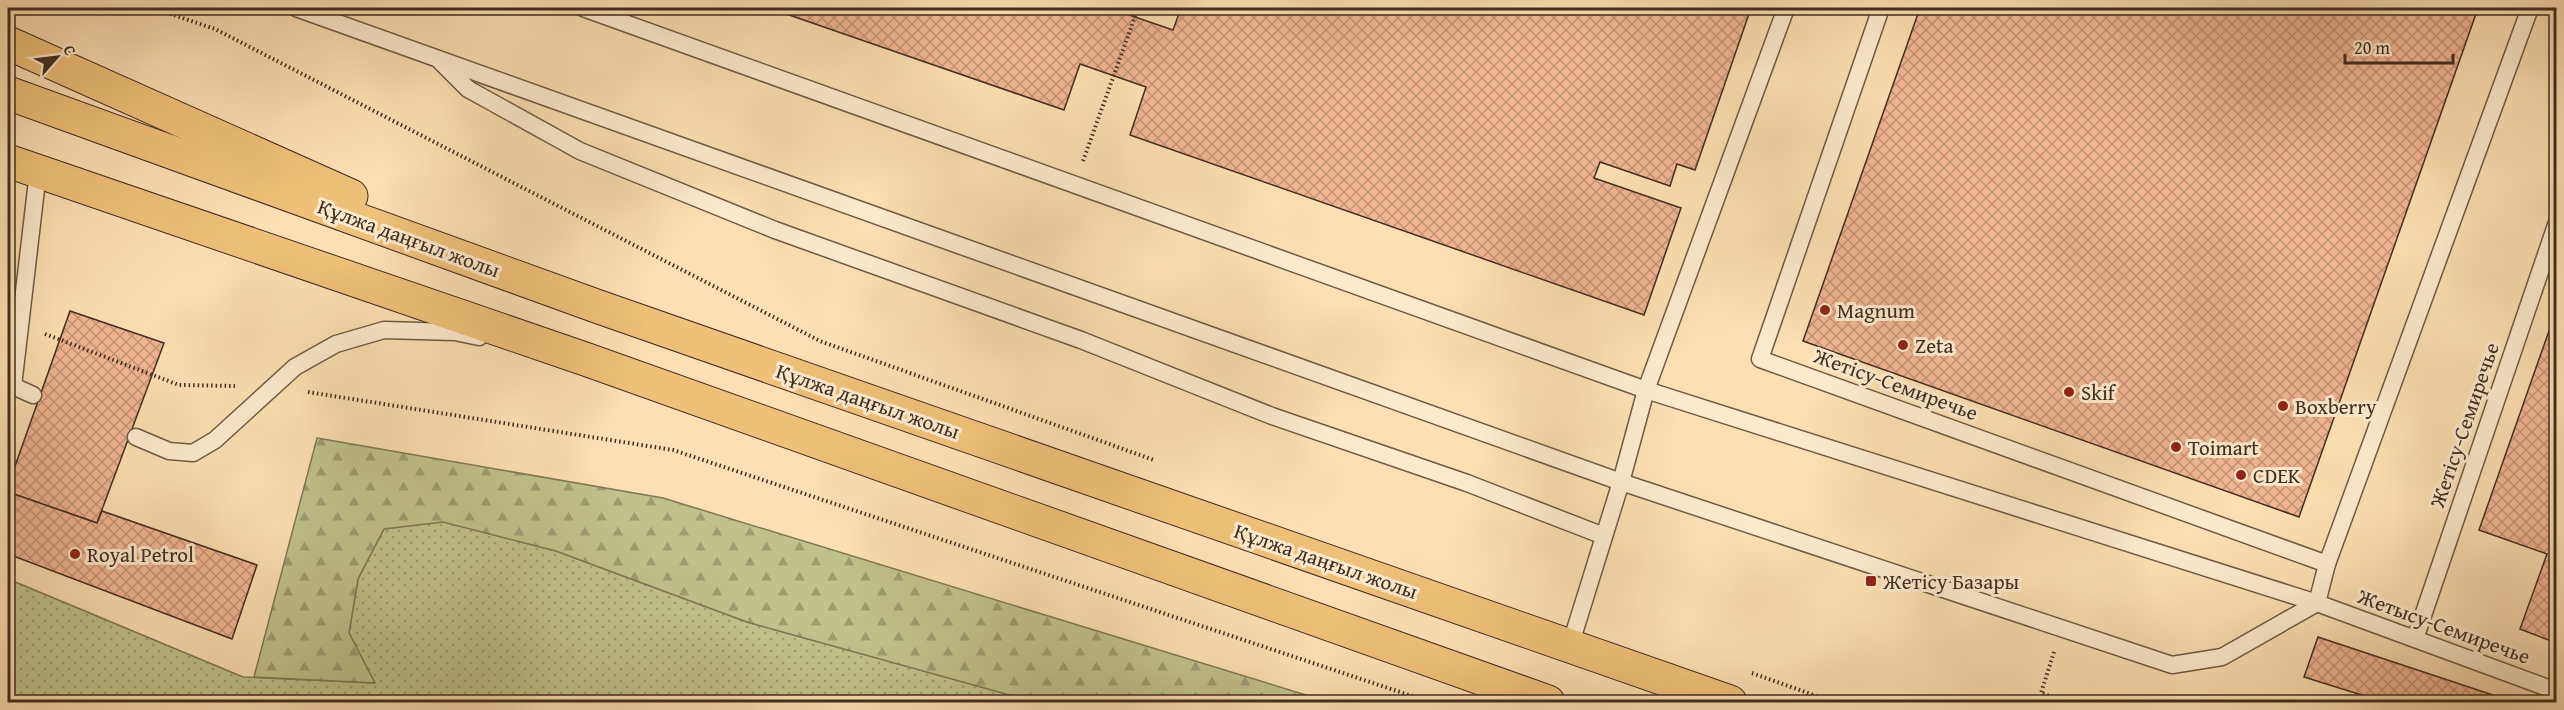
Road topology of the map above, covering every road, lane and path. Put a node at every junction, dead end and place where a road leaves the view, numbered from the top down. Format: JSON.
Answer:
{"nodes":[{"id":1,"x":153,"y":8,"type":"edge"},
{"id":2,"x":296,"y":8,"type":"edge"},
{"id":3,"x":584,"y":8,"type":"edge"},
{"id":4,"x":1138,"y":8,"type":"edge"},
{"id":5,"x":1786,"y":8,"type":"edge"},
{"id":6,"x":1881,"y":8,"type":"edge"},
{"id":7,"x":2530,"y":8,"type":"edge"},
{"id":8,"x":8,"y":43,"type":"edge"},
{"id":9,"x":437,"y":58,"type":"junction"},
{"id":10,"x":8,"y":93,"type":"edge"},
{"id":11,"x":8,"y":161,"type":"edge"},
{"id":12,"x":23,"y":171,"type":"edge"},
{"id":13,"x":1075,"y":184,"type":"junction"},
{"id":14,"x":2556,"y":225,"type":"edge"},
{"id":15,"x":599,"y":307,"type":"junction"},
{"id":16,"x":20,"y":324,"type":"junction"},
{"id":17,"x":585,"y":359,"type":"junction"},
{"id":18,"x":274,"y":387,"type":"junction"},
{"id":19,"x":1646,"y":390,"type":"junction"},
{"id":20,"x":33,"y":395,"type":"dead end"},
{"id":21,"x":136,"y":437,"type":"dead end"},
{"id":22,"x":1155,"y":461,"type":"dead end"},
{"id":23,"x":1621,"y":482,"type":"junction"},
{"id":24,"x":1604,"y":536,"type":"junction"},
{"id":25,"x":2327,"y":564,"type":"junction"},
{"id":26,"x":2317,"y":603,"type":"junction"},
{"id":27,"x":2062,"y":627,"type":"junction"},
{"id":28,"x":2415,"y":639,"type":"junction"},
{"id":29,"x":1570,"y":646,"type":"junction"},
{"id":30,"x":1746,"y":671,"type":"dead end"},
{"id":31,"x":2556,"y":691,"type":"edge"},
{"id":32,"x":1430,"y":702,"type":"edge"},
{"id":33,"x":1548,"y":702,"type":"edge"},
{"id":34,"x":1730,"y":702,"type":"edge"},
{"id":35,"x":1833,"y":702,"type":"edge"},
{"id":36,"x":2068,"y":702,"type":"edge"}],
"edges":[{"from":1,"to":22,"type":"path"},
{"from":2,"to":9,"type":"lane"},
{"from":3,"to":13,"type":"lane","name":"Жетысу-Семиречье"},
{"from":4,"to":13,"type":"path"},
{"from":5,"to":19,"type":"lane"},
{"from":6,"to":25,"type":"lane","name":"Жетісу-Семиречье"},
{"from":7,"to":25,"type":"lane"},
{"from":8,"to":15,"type":"main road"},
{"from":9,"to":23,"type":"lane"},
{"from":9,"to":24,"type":"lane"},
{"from":10,"to":15,"type":"main road","name":"Құлжа даңғыл жолы"},
{"from":11,"to":12,"type":"main road"},
{"from":12,"to":16,"type":"lane"},
{"from":12,"to":17,"type":"main road"},
{"from":13,"to":19,"type":"lane","name":"Жетысу-Семиречье"},
{"from":14,"to":28,"type":"lane","name":"Жетісу-Семиречье"},
{"from":15,"to":29,"type":"main road","name":"Құлжа даңғыл жолы"},
{"from":16,"to":18,"type":"path"},
{"from":16,"to":20,"type":"lane"},
{"from":17,"to":18,"type":"lane"},
{"from":17,"to":33,"type":"main road"},
{"from":18,"to":21,"type":"lane"},
{"from":18,"to":32,"type":"path"},
{"from":19,"to":23,"type":"lane"},
{"from":19,"to":26,"type":"lane","name":"Жетысу-Семиречье"},
{"from":23,"to":24,"type":"lane"},
{"from":23,"to":27,"type":"lane"},
{"from":24,"to":29,"type":"lane"},
{"from":25,"to":26,"type":"lane"},
{"from":26,"to":27,"type":"lane"},
{"from":26,"to":28,"type":"lane","name":"Жетысу-Семиречье"},
{"from":27,"to":36,"type":"path"},
{"from":28,"to":31,"type":"lane","name":"Жетысу-Семиречье"},
{"from":29,"to":34,"type":"main road","name":"Құлжа даңғыл жолы"},
{"from":30,"to":35,"type":"path"}]}
